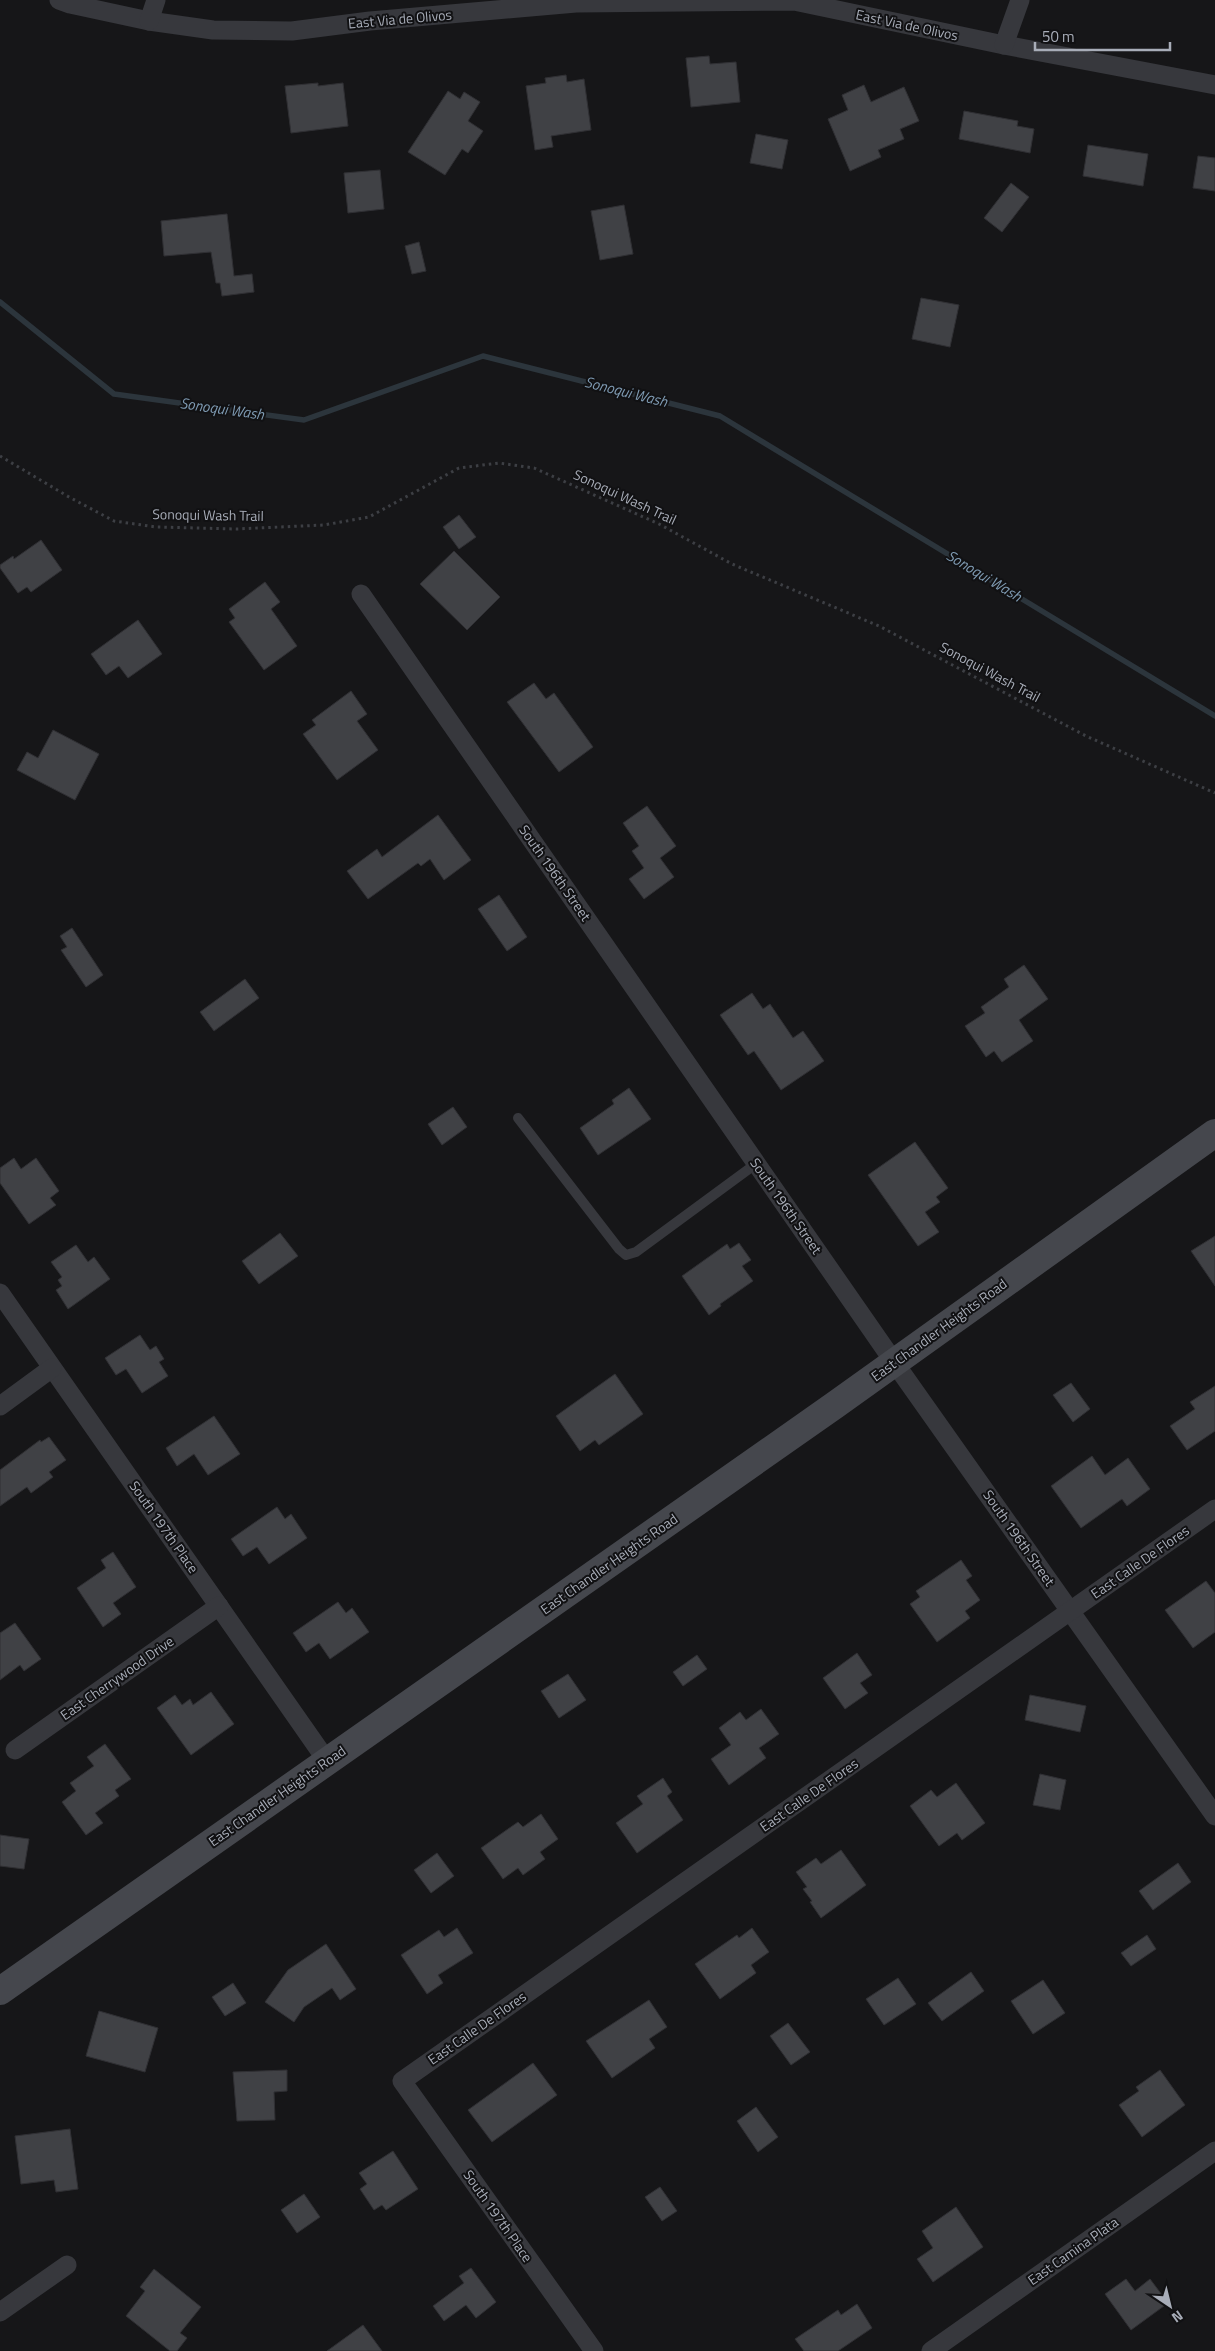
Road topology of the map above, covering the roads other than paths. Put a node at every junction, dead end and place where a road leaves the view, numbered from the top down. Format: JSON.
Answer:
{"nodes":[{"id":1,"x":60,"y":0,"type":"edge"},
{"id":2,"x":156,"y":0,"type":"edge"},
{"id":3,"x":1020,"y":0,"type":"edge"},
{"id":4,"x":149,"y":21,"type":"junction"},
{"id":5,"x":1004,"y":45,"type":"junction"},
{"id":6,"x":1215,"y":85,"type":"edge"},
{"id":7,"x":361,"y":594,"type":"dead end"},
{"id":8,"x":518,"y":1118,"type":"dead end"},
{"id":9,"x":1215,"y":1133,"type":"edge"},
{"id":10,"x":757,"y":1163,"type":"junction"},
{"id":11,"x":0,"y":1293,"type":"edge"},
{"id":12,"x":894,"y":1362,"type":"junction"},
{"id":13,"x":52,"y":1368,"type":"junction"},
{"id":14,"x":0,"y":1406,"type":"edge"},
{"id":15,"x":1215,"y":1509,"type":"edge"},
{"id":16,"x":219,"y":1606,"type":"junction"},
{"id":17,"x":1070,"y":1611,"type":"junction"},
{"id":18,"x":15,"y":1750,"type":"dead end"},
{"id":19,"x":327,"y":1761,"type":"junction"},
{"id":20,"x":1215,"y":1816,"type":"edge"},
{"id":21,"x":0,"y":1991,"type":"edge"},
{"id":22,"x":402,"y":2081,"type":"joint"},
{"id":23,"x":1215,"y":2151,"type":"edge"},
{"id":24,"x":67,"y":2265,"type":"dead end"},
{"id":25,"x":0,"y":2312,"type":"edge"},
{"id":26,"x":594,"y":2351,"type":"edge"},
{"id":27,"x":931,"y":2351,"type":"edge"}],
"edges":[{"from":1,"to":4,"type":"street","name":"East Via de Olivos"},
{"from":2,"to":4,"type":"street"},
{"from":3,"to":5,"type":"street"},
{"from":4,"to":5,"type":"street","name":"East Via de Olivos"},
{"from":5,"to":6,"type":"street","name":"East Via de Olivos"},
{"from":7,"to":10,"type":"street","name":"South 196th Street"},
{"from":8,"to":10,"type":"lane"},
{"from":9,"to":12,"type":"main road","name":"East Chandler Heights Road"},
{"from":10,"to":12,"type":"street","name":"South 196th Street"},
{"from":11,"to":13,"type":"street","name":"South 197th Place"},
{"from":12,"to":17,"type":"street","name":"South 196th Street"},
{"from":12,"to":19,"type":"main road","name":"East Chandler Heights Road"},
{"from":13,"to":14,"type":"street"},
{"from":13,"to":16,"type":"street","name":"South 197th Place"},
{"from":15,"to":17,"type":"street","name":"East Calle De Flores"},
{"from":16,"to":18,"type":"street","name":"East Cherrywood Drive"},
{"from":16,"to":19,"type":"street","name":"South 197th Place"},
{"from":17,"to":20,"type":"street","name":"South 196th Street"},
{"from":17,"to":22,"type":"street","name":"East Calle De Flores"},
{"from":19,"to":21,"type":"main road","name":"East Chandler Heights Road"},
{"from":22,"to":26,"type":"street","name":"South 197th Place"},
{"from":23,"to":27,"type":"street","name":"East Camina Plata"},
{"from":24,"to":25,"type":"street"}]}
